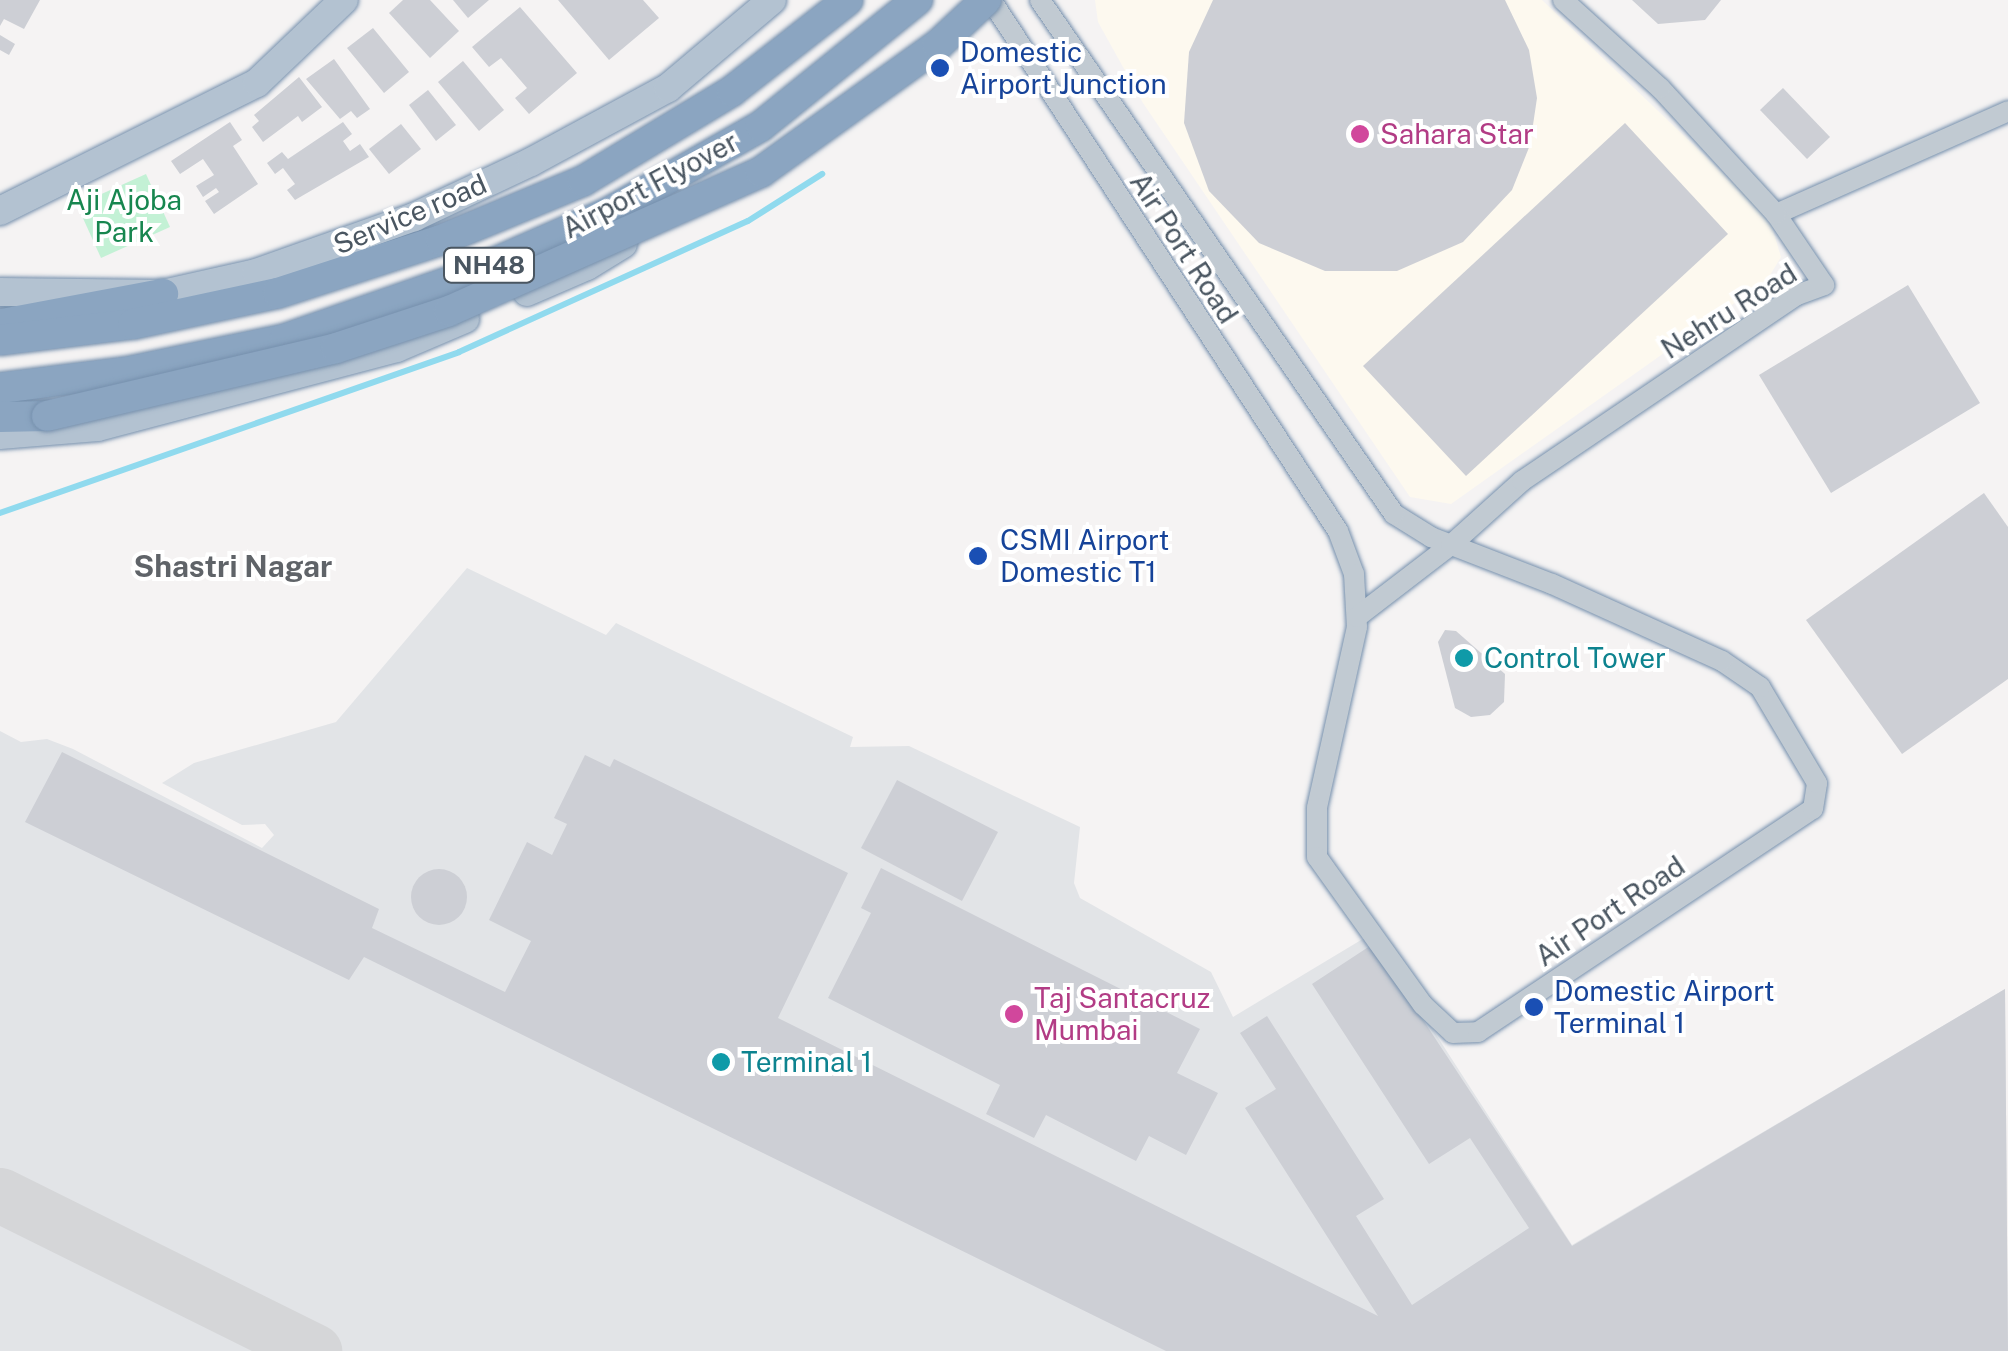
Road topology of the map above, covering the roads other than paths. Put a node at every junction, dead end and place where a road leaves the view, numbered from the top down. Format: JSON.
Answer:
{"nodes":[{"id":1,"x":344,"y":0,"type":"edge"},
{"id":2,"x":772,"y":0,"type":"edge"},
{"id":3,"x":848,"y":0,"type":"edge"},
{"id":4,"x":917,"y":0,"type":"edge"},
{"id":5,"x":965,"y":0,"type":"edge"},
{"id":6,"x":989,"y":0,"type":"edge"},
{"id":7,"x":1040,"y":0,"type":"edge"},
{"id":8,"x":1562,"y":0,"type":"edge"},
{"id":9,"x":2008,"y":111,"type":"edge"},
{"id":10,"x":0,"y":210,"type":"edge"},
{"id":11,"x":1776,"y":214,"type":"junction"},
{"id":12,"x":0,"y":292,"type":"edge"},
{"id":13,"x":164,"y":294,"type":"junction"},
{"id":14,"x":0,"y":326,"type":"edge"},
{"id":15,"x":0,"y":340,"type":"edge"},
{"id":16,"x":0,"y":388,"type":"edge"},
{"id":17,"x":0,"y":417,"type":"edge"},
{"id":18,"x":0,"y":436,"type":"edge"},
{"id":19,"x":1451,"y":546,"type":"junction"},
{"id":20,"x":1357,"y":617,"type":"junction"}],
"edges":[{"from":1,"to":10,"type":"main road"},
{"from":2,"to":13,"type":"main road","name":"Service road"},
{"from":3,"to":15,"type":"highway","name":"Airport Flyover","number":"NH48"},
{"from":4,"to":16,"type":"highway","name":"Airport Flyover","number":"NH48"},
{"from":5,"to":18,"type":"main road"},
{"from":6,"to":17,"type":"highway","bridge":true},
{"from":6,"to":20,"type":"street","name":"Air Port Road"},
{"from":7,"to":19,"type":"street","name":"Air Port Road"},
{"from":8,"to":11,"type":"street","name":"Nehru Road"},
{"from":9,"to":11,"type":"street"},
{"from":11,"to":19,"type":"street","name":"Nehru Road"},
{"from":12,"to":13,"type":"main road","name":"Service road"},
{"from":13,"to":14,"type":"highway"},
{"from":19,"to":20,"type":"street"},
{"from":19,"to":20,"type":"street","name":"Air Port Road"}]}
